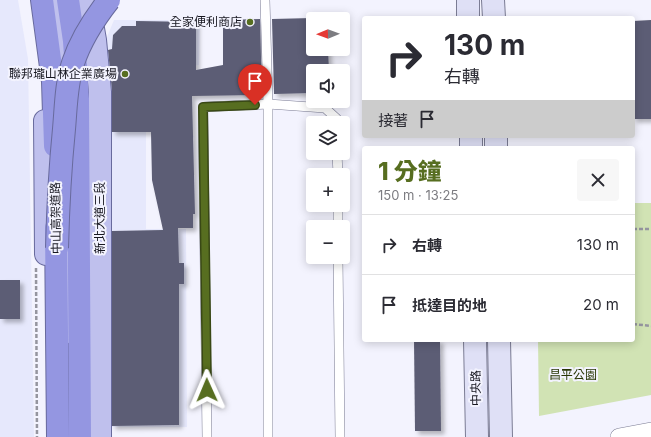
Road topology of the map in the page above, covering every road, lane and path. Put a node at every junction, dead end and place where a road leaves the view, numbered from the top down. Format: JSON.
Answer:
{"nodes":[{"id":1,"x":39,"y":0,"type":"edge"},
{"id":2,"x":42,"y":0,"type":"edge"},
{"id":3,"x":55,"y":0,"type":"edge"},
{"id":4,"x":68,"y":0,"type":"edge"},
{"id":5,"x":88,"y":0,"type":"edge"},
{"id":6,"x":109,"y":0,"type":"edge"},
{"id":7,"x":265,"y":0,"type":"edge"},
{"id":8,"x":468,"y":0,"type":"edge"},
{"id":9,"x":493,"y":0,"type":"edge"},
{"id":10,"x":468,"y":16,"type":"edge"},
{"id":11,"x":494,"y":16,"type":"edge"},
{"id":12,"x":268,"y":104,"type":"junction"},
{"id":13,"x":334,"y":116,"type":"edge"},
{"id":14,"x":635,"y":229,"type":"edge"},
{"id":15,"x":651,"y":229,"type":"edge"},
{"id":16,"x":57,"y":248,"type":"junction"},
{"id":17,"x":338,"y":264,"type":"edge"},
{"id":18,"x":635,"y":324,"type":"edge"},
{"id":19,"x":651,"y":326,"type":"edge"},
{"id":20,"x":475,"y":342,"type":"edge"},
{"id":21,"x":499,"y":342,"type":"edge"},
{"id":22,"x":651,"y":431,"type":"edge"},
{"id":23,"x":47,"y":437,"type":"edge"},
{"id":24,"x":58,"y":437,"type":"edge"},
{"id":25,"x":70,"y":437,"type":"edge"},
{"id":26,"x":80,"y":437,"type":"edge"},
{"id":27,"x":100,"y":437,"type":"edge"},
{"id":28,"x":207,"y":437,"type":"edge"},
{"id":29,"x":268,"y":437,"type":"edge"},
{"id":30,"x":340,"y":437,"type":"edge"},
{"id":31,"x":477,"y":437,"type":"edge"},
{"id":32,"x":501,"y":437,"type":"edge"},
{"id":33,"x":619,"y":437,"type":"edge"}],
"edges":[{"from":1,"to":23,"type":"main road"},
{"from":2,"to":16,"type":"highway","name":"中山高架道路","bridge":true},
{"from":3,"to":25,"type":"main road"},
{"from":4,"to":26,"type":"highway","name":"中山高架道路","bridge":true},
{"from":5,"to":27,"type":"main road","name":"新北大道三段"},
{"from":6,"to":16,"type":"highway","bridge":true},
{"from":7,"to":12,"type":"lane"},
{"from":8,"to":10,"type":"street"},
{"from":9,"to":11,"type":"street"},
{"from":12,"to":13,"type":"lane"},
{"from":12,"to":28,"type":"lane"},
{"from":12,"to":29,"type":"lane"},
{"from":14,"to":15,"type":"path"},
{"from":16,"to":24,"type":"highway","name":"中山高架道路"},
{"from":17,"to":30,"type":"lane"},
{"from":18,"to":19,"type":"path"},
{"from":20,"to":31,"type":"street","name":"中央路"},
{"from":21,"to":32,"type":"street","name":"中央路"},
{"from":22,"to":33,"type":"street"}]}
